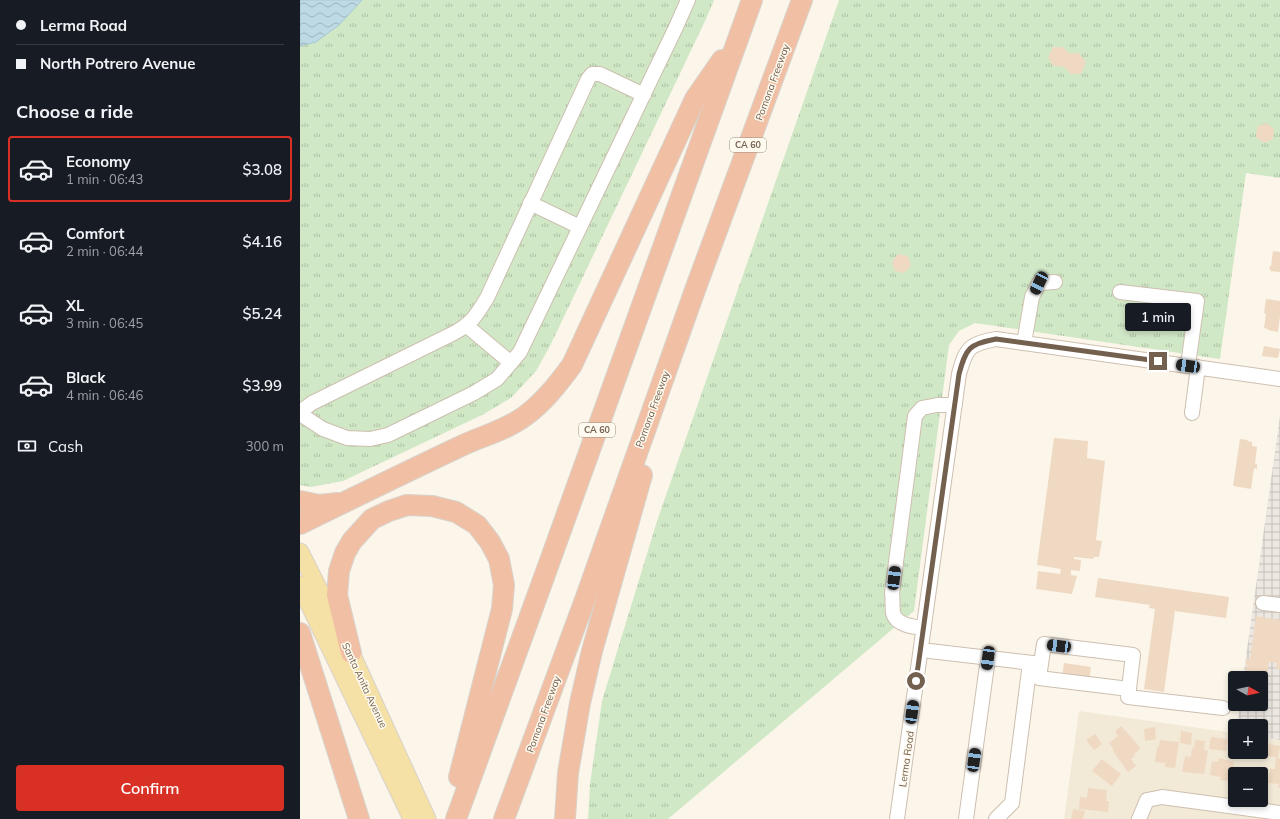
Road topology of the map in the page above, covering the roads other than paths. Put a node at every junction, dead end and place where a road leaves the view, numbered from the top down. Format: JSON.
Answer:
{"nodes":[{"id":1,"x":688,"y":0,"type":"edge"},
{"id":2,"x":752,"y":0,"type":"edge"},
{"id":3,"x":802,"y":0,"type":"edge"},
{"id":4,"x":736,"y":40,"type":"junction"},
{"id":5,"x":644,"y":95,"type":"junction"},
{"id":6,"x":530,"y":203,"type":"junction"},
{"id":7,"x":580,"y":227,"type":"junction"},
{"id":8,"x":1055,"y":282,"type":"dead end"},
{"id":9,"x":695,"y":290,"type":"junction"},
{"id":10,"x":1120,"y":292,"type":"dead end"},
{"id":11,"x":467,"y":326,"type":"junction"},
{"id":12,"x":1024,"y":343,"type":"junction"},
{"id":13,"x":511,"y":363,"type":"junction"},
{"id":14,"x":1193,"y":366,"type":"junction"},
{"id":15,"x":1280,"y":379,"type":"edge"},
{"id":16,"x":955,"y":405,"type":"junction"},
{"id":17,"x":300,"y":413,"type":"edge"},
{"id":18,"x":1192,"y":413,"type":"dead end"},
{"id":19,"x":300,"y":501,"type":"edge"},
{"id":20,"x":344,"y":503,"type":"junction"},
{"id":21,"x":300,"y":524,"type":"edge"},
{"id":22,"x":300,"y":552,"type":"edge"},
{"id":23,"x":300,"y":585,"type":"edge"},
{"id":24,"x":1263,"y":603,"type":"dead end"},
{"id":25,"x":1280,"y":605,"type":"edge"},
{"id":26,"x":924,"y":628,"type":"junction"},
{"id":27,"x":300,"y":633,"type":"edge"},
{"id":28,"x":921,"y":650,"type":"junction"},
{"id":29,"x":351,"y":653,"type":"junction"},
{"id":30,"x":988,"y":658,"type":"junction"},
{"id":31,"x":1036,"y":663,"type":"junction"},
{"id":32,"x":1129,"y":689,"type":"junction"},
{"id":33,"x":1223,"y":708,"type":"dead end"},
{"id":34,"x":1280,"y":813,"type":"edge"},
{"id":35,"x":359,"y":819,"type":"edge"},
{"id":36,"x":412,"y":819,"type":"edge"},
{"id":37,"x":427,"y":819,"type":"edge"},
{"id":38,"x":448,"y":819,"type":"edge"},
{"id":39,"x":456,"y":819,"type":"edge"},
{"id":40,"x":504,"y":819,"type":"edge"},
{"id":41,"x":565,"y":819,"type":"edge"},
{"id":42,"x":897,"y":819,"type":"edge"},
{"id":43,"x":966,"y":819,"type":"edge"},
{"id":44,"x":996,"y":819,"type":"edge"},
{"id":45,"x":1139,"y":819,"type":"edge"}],
"edges":[{"from":1,"to":5,"type":"street"},
{"from":2,"to":4,"type":"highway","number":"CA 60"},
{"from":3,"to":9,"type":"highway","name":"Pomona Freeway","number":"CA 60"},
{"from":4,"to":20,"type":"highway"},
{"from":4,"to":39,"type":"highway","number":"CA 60"},
{"from":5,"to":6,"type":"street"},
{"from":5,"to":7,"type":"street"},
{"from":6,"to":7,"type":"street"},
{"from":6,"to":11,"type":"street"},
{"from":7,"to":13,"type":"street"},
{"from":8,"to":12,"type":"street"},
{"from":9,"to":40,"type":"highway","name":"Pomona Freeway","number":"CA 60"},
{"from":9,"to":41,"type":"highway"},
{"from":10,"to":14,"type":"street"},
{"from":11,"to":13,"type":"street"},
{"from":11,"to":17,"type":"street"},
{"from":12,"to":14,"type":"street"},
{"from":12,"to":16,"type":"street","name":"Lerma Road"},
{"from":13,"to":17,"type":"street"},
{"from":14,"to":15,"type":"street"},
{"from":14,"to":18,"type":"street"},
{"from":16,"to":26,"type":"street","name":"Lerma Road"},
{"from":16,"to":26,"type":"street"},
{"from":19,"to":20,"type":"highway"},
{"from":20,"to":21,"type":"highway"},
{"from":22,"to":29,"type":"main road","name":"Santa Anita Avenue"},
{"from":23,"to":36,"type":"main road","name":"Santa Anita Avenue"},
{"from":24,"to":25,"type":"street"},
{"from":26,"to":28,"type":"street","name":"Lerma Road"},
{"from":27,"to":35,"type":"highway"},
{"from":28,"to":30,"type":"street"},
{"from":28,"to":42,"type":"street","name":"Lerma Road"},
{"from":29,"to":37,"type":"main road","name":"Santa Anita Avenue"},
{"from":29,"to":38,"type":"highway"},
{"from":30,"to":31,"type":"street"},
{"from":30,"to":43,"type":"street"},
{"from":31,"to":32,"type":"street"},
{"from":31,"to":32,"type":"street"},
{"from":31,"to":44,"type":"street"},
{"from":32,"to":33,"type":"street"},
{"from":34,"to":45,"type":"street"}]}
